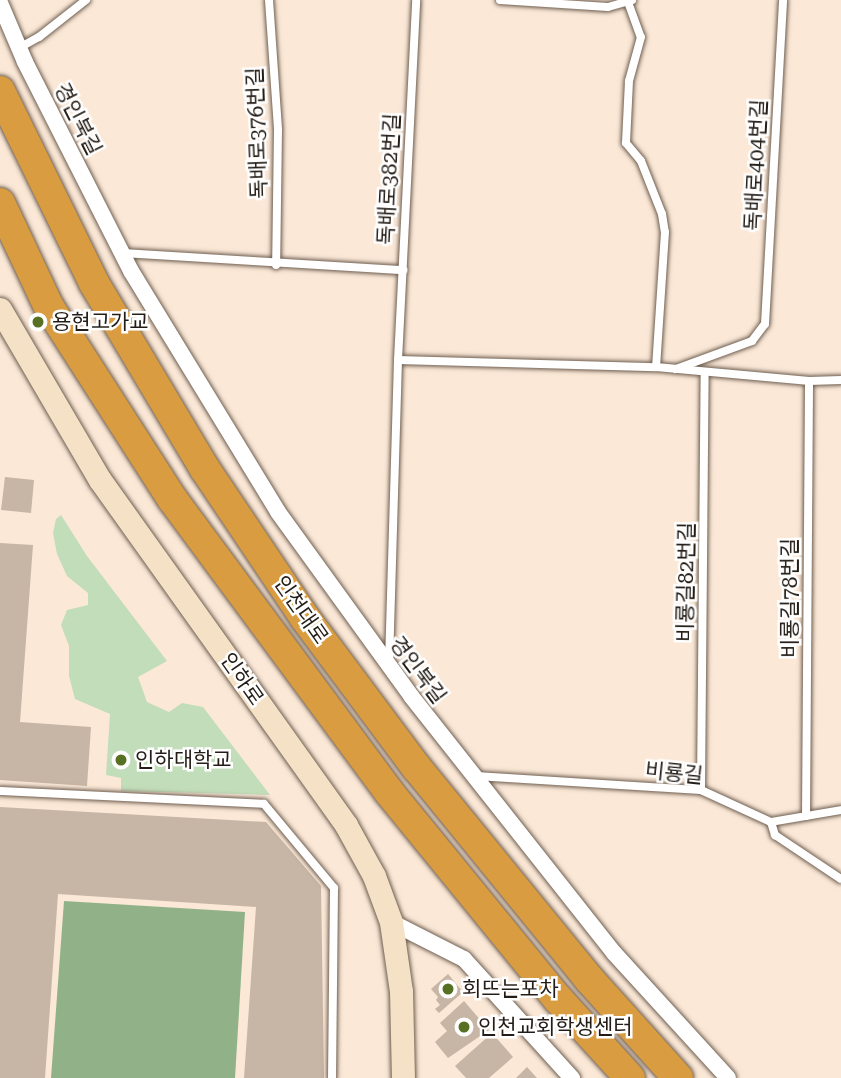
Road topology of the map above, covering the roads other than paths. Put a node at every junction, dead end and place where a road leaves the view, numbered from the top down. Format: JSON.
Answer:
{"nodes":[{"id":1,"x":86,"y":0,"type":"edge"},
{"id":2,"x":269,"y":0,"type":"edge"},
{"id":3,"x":416,"y":0,"type":"edge"},
{"id":4,"x":500,"y":0,"type":"edge"},
{"id":5,"x":783,"y":0,"type":"edge"},
{"id":6,"x":630,"y":1,"type":"edge"},
{"id":7,"x":0,"y":3,"type":"edge"},
{"id":8,"x":19,"y":48,"type":"junction"},
{"id":9,"x":0,"y":91,"type":"edge"},
{"id":10,"x":0,"y":203,"type":"edge"},
{"id":11,"x":122,"y":253,"type":"junction"},
{"id":12,"x":276,"y":265,"type":"junction"},
{"id":13,"x":402,"y":270,"type":"junction"},
{"id":14,"x":0,"y":309,"type":"edge"},
{"id":15,"x":398,"y":360,"type":"junction"},
{"id":16,"x":656,"y":367,"type":"junction"},
{"id":17,"x":676,"y":369,"type":"junction"},
{"id":18,"x":705,"y":373,"type":"junction"},
{"id":19,"x":841,"y":380,"type":"edge"},
{"id":20,"x":809,"y":381,"type":"junction"},
{"id":21,"x":389,"y":666,"type":"junction"},
{"id":22,"x":474,"y":775,"type":"junction"},
{"id":23,"x":0,"y":790,"type":"edge"},
{"id":24,"x":701,"y":790,"type":"junction"},
{"id":25,"x":841,"y":810,"type":"edge"},
{"id":26,"x":806,"y":816,"type":"junction"},
{"id":27,"x":771,"y":822,"type":"junction"},
{"id":28,"x":841,"y":879,"type":"edge"},
{"id":29,"x":391,"y":922,"type":"junction"},
{"id":30,"x":332,"y":1078,"type":"edge"},
{"id":31,"x":403,"y":1078,"type":"edge"},
{"id":32,"x":572,"y":1078,"type":"edge"},
{"id":33,"x":631,"y":1078,"type":"edge"},
{"id":34,"x":678,"y":1078,"type":"edge"},
{"id":35,"x":727,"y":1078,"type":"edge"}],
"edges":[{"from":1,"to":8,"type":"lane"},
{"from":2,"to":12,"type":"lane","name":"독배로376번길"},
{"from":3,"to":13,"type":"lane","name":"독배로382번길"},
{"from":4,"to":6,"type":"lane"},
{"from":5,"to":17,"type":"lane","name":"독배로404번길"},
{"from":6,"to":16,"type":"lane"},
{"from":7,"to":8,"type":"street","name":"경인북길"},
{"from":8,"to":11,"type":"street","name":"경인북길"},
{"from":9,"to":34,"type":"highway","name":"인천대로"},
{"from":10,"to":33,"type":"highway","name":"인천대로"},
{"from":11,"to":12,"type":"lane"},
{"from":11,"to":21,"type":"street","name":"경인북길"},
{"from":12,"to":13,"type":"lane"},
{"from":13,"to":15,"type":"lane","name":"독배로382번길"},
{"from":14,"to":29,"type":"main road","name":"인하로"},
{"from":15,"to":16,"type":"lane"},
{"from":15,"to":21,"type":"lane","name":"독배로382번길"},
{"from":16,"to":17,"type":"lane"},
{"from":17,"to":18,"type":"lane"},
{"from":18,"to":20,"type":"lane"},
{"from":18,"to":24,"type":"lane","name":"비룡길82번길"},
{"from":19,"to":20,"type":"lane"},
{"from":20,"to":26,"type":"lane","name":"비룡길78번길"},
{"from":21,"to":22,"type":"street","name":"경인북길"},
{"from":22,"to":24,"type":"lane","name":"비룡길"},
{"from":22,"to":35,"type":"street","name":"경인북길"},
{"from":23,"to":30,"type":"lane"},
{"from":24,"to":27,"type":"lane","name":"비룡길"},
{"from":25,"to":26,"type":"lane"},
{"from":26,"to":27,"type":"lane"},
{"from":27,"to":28,"type":"lane","name":"비룡길"},
{"from":29,"to":31,"type":"main road","name":"인하로"},
{"from":29,"to":32,"type":"street"}]}
